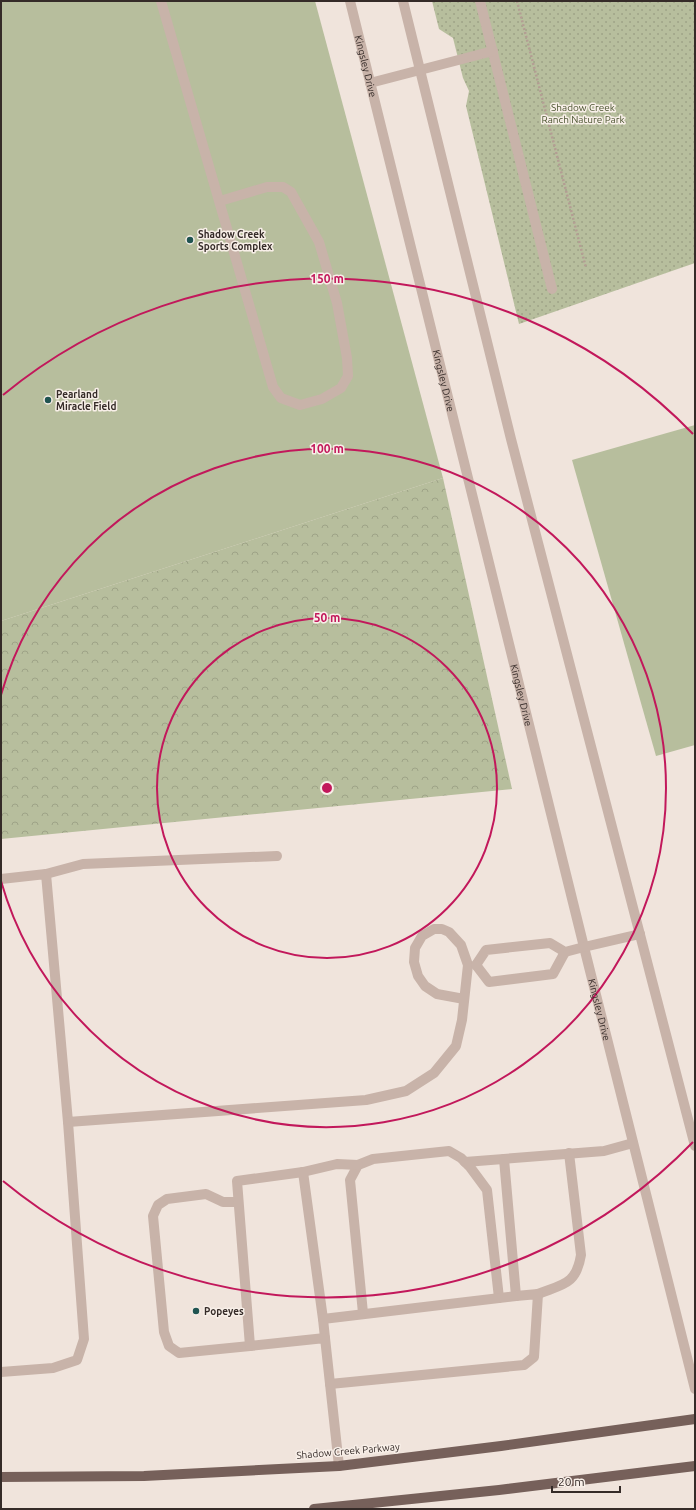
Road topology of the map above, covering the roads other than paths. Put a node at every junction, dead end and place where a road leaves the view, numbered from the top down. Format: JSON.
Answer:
{"nodes":[{"id":1,"x":161,"y":1,"type":"edge"},
{"id":2,"x":350,"y":1,"type":"edge"},
{"id":3,"x":403,"y":1,"type":"edge"},
{"id":4,"x":480,"y":1,"type":"edge"},
{"id":5,"x":493,"y":51,"type":"junction"},
{"id":6,"x":420,"y":70,"type":"junction"},
{"id":7,"x":370,"y":83,"type":"junction"},
{"id":8,"x":220,"y":201,"type":"junction"},
{"id":9,"x":552,"y":289,"type":"dead end"},
{"id":10,"x":277,"y":856,"type":"dead end"},
{"id":11,"x":46,"y":874,"type":"junction"},
{"id":12,"x":1,"y":879,"type":"edge"},
{"id":13,"x":640,"y":934,"type":"junction"},
{"id":14,"x":584,"y":947,"type":"junction"},
{"id":15,"x":565,"y":952,"type":"junction"},
{"id":16,"x":472,"y":965,"type":"junction"},
{"id":17,"x":464,"y":999,"type":"junction"},
{"id":18,"x":68,"y":1122,"type":"junction"},
{"id":19,"x":633,"y":1143,"type":"junction"},
{"id":20,"x":695,"y":1146,"type":"edge"},
{"id":21,"x":569,"y":1154,"type":"junction"},
{"id":22,"x":504,"y":1159,"type":"junction"},
{"id":23,"x":465,"y":1162,"type":"junction"},
{"id":24,"x":358,"y":1165,"type":"junction"},
{"id":25,"x":303,"y":1172,"type":"junction"},
{"id":26,"x":238,"y":1202,"type":"junction"},
{"id":27,"x":538,"y":1294,"type":"junction"},
{"id":28,"x":516,"y":1296,"type":"junction"},
{"id":29,"x":499,"y":1298,"type":"junction"},
{"id":30,"x":363,"y":1313,"type":"junction"},
{"id":31,"x":323,"y":1319,"type":"junction"},
{"id":32,"x":325,"y":1338,"type":"junction"},
{"id":33,"x":250,"y":1346,"type":"junction"},
{"id":34,"x":1,"y":1372,"type":"edge"},
{"id":35,"x":330,"y":1384,"type":"junction"},
{"id":36,"x":695,"y":1389,"type":"edge"},
{"id":37,"x":695,"y":1420,"type":"edge"},
{"id":38,"x":339,"y":1466,"type":"junction"},
{"id":39,"x":695,"y":1466,"type":"edge"},
{"id":40,"x":1,"y":1477,"type":"edge"},
{"id":41,"x":314,"y":1509,"type":"edge"}],
"edges":[{"from":1,"to":8,"type":"street"},
{"from":2,"to":7,"type":"street","name":"Kingsley Drive"},
{"from":3,"to":6,"type":"street"},
{"from":4,"to":5,"type":"street"},
{"from":5,"to":6,"type":"street"},
{"from":5,"to":9,"type":"street"},
{"from":6,"to":7,"type":"street"},
{"from":6,"to":13,"type":"street"},
{"from":7,"to":14,"type":"street","name":"Kingsley Drive"},
{"from":8,"to":8,"type":"street"},
{"from":10,"to":11,"type":"street"},
{"from":11,"to":12,"type":"street"},
{"from":11,"to":18,"type":"street"},
{"from":13,"to":14,"type":"street"},
{"from":13,"to":20,"type":"street"},
{"from":14,"to":15,"type":"street"},
{"from":14,"to":19,"type":"street","name":"Kingsley Drive"},
{"from":15,"to":16,"type":"street"},
{"from":15,"to":16,"type":"street"},
{"from":16,"to":17,"type":"street"},
{"from":16,"to":17,"type":"street"},
{"from":17,"to":18,"type":"street"},
{"from":18,"to":34,"type":"street"},
{"from":19,"to":21,"type":"street"},
{"from":19,"to":36,"type":"street","name":"Kingsley Drive"},
{"from":21,"to":22,"type":"street"},
{"from":21,"to":27,"type":"street"},
{"from":22,"to":23,"type":"street"},
{"from":22,"to":28,"type":"street"},
{"from":23,"to":24,"type":"street"},
{"from":23,"to":29,"type":"street"},
{"from":24,"to":25,"type":"street"},
{"from":24,"to":30,"type":"street"},
{"from":25,"to":26,"type":"street"},
{"from":25,"to":31,"type":"street"},
{"from":26,"to":33,"type":"street"},
{"from":26,"to":33,"type":"street"},
{"from":27,"to":28,"type":"street"},
{"from":27,"to":35,"type":"street"},
{"from":28,"to":29,"type":"street"},
{"from":29,"to":30,"type":"street"},
{"from":30,"to":31,"type":"street"},
{"from":31,"to":32,"type":"street"},
{"from":32,"to":33,"type":"street"},
{"from":32,"to":35,"type":"street"},
{"from":35,"to":38,"type":"street"},
{"from":37,"to":38,"type":"main road","name":"Shadow Creek Parkway"},
{"from":38,"to":40,"type":"main road","name":"Shadow Creek Parkway"},
{"from":39,"to":41,"type":"main road"}]}
